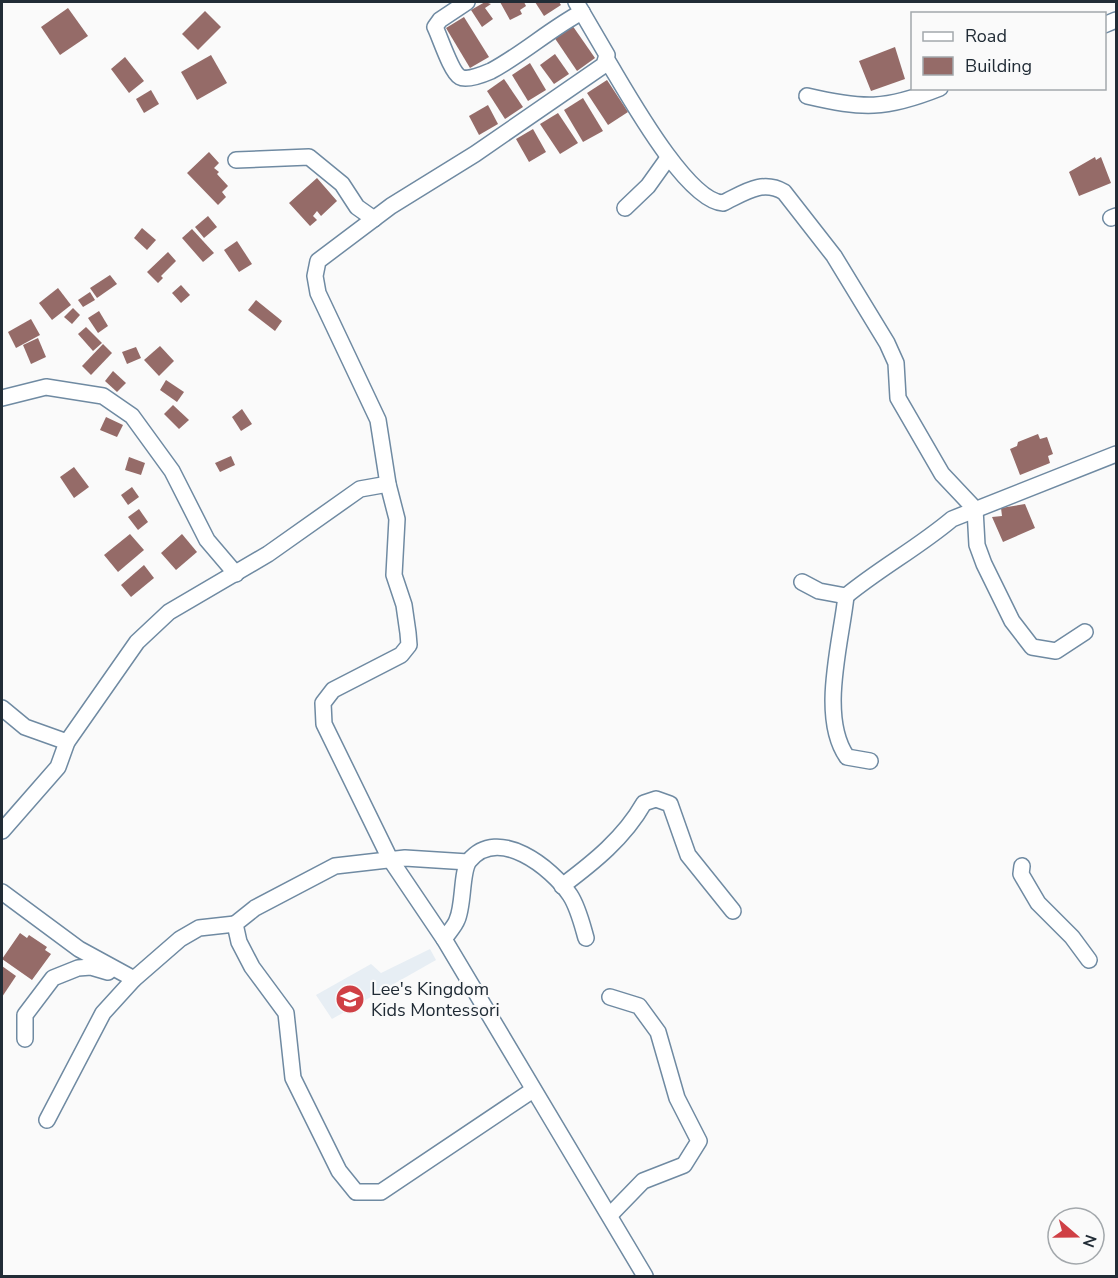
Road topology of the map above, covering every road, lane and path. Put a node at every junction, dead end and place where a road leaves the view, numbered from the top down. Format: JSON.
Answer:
{"nodes":[{"id":1,"x":467,"y":2,"type":"edge"},
{"id":2,"x":579,"y":7,"type":"edge"},
{"id":3,"x":607,"y":60,"type":"junction"},
{"id":4,"x":933,"y":90,"type":"edge"},
{"id":5,"x":807,"y":96,"type":"dead end"},
{"id":6,"x":668,"y":158,"type":"junction"},
{"id":7,"x":236,"y":160,"type":"dead end"},
{"id":8,"x":625,"y":208,"type":"dead end"},
{"id":9,"x":374,"y":219,"type":"junction"},
{"id":10,"x":2,"y":398,"type":"edge"},
{"id":11,"x":1116,"y":454,"type":"edge"},
{"id":12,"x":388,"y":484,"type":"junction"},
{"id":13,"x":975,"y":510,"type":"junction"},
{"id":14,"x":236,"y":574,"type":"junction"},
{"id":15,"x":802,"y":582,"type":"dead end"},
{"id":16,"x":846,"y":596,"type":"junction"},
{"id":17,"x":1085,"y":632,"type":"dead end"},
{"id":18,"x":2,"y":708,"type":"edge"},
{"id":19,"x":67,"y":742,"type":"junction"},
{"id":20,"x":870,"y":761,"type":"dead end"},
{"id":21,"x":2,"y":831,"type":"edge"},
{"id":22,"x":390,"y":859,"type":"junction"},
{"id":23,"x":468,"y":862,"type":"junction"},
{"id":24,"x":1022,"y":866,"type":"dead end"},
{"id":25,"x":562,"y":886,"type":"junction"},
{"id":26,"x":2,"y":892,"type":"edge"},
{"id":27,"x":733,"y":910,"type":"dead end"},
{"id":28,"x":235,"y":924,"type":"junction"},
{"id":29,"x":586,"y":938,"type":"dead end"},
{"id":30,"x":444,"y":939,"type":"junction"},
{"id":31,"x":1089,"y":960,"type":"dead end"},
{"id":32,"x":134,"y":979,"type":"junction"},
{"id":33,"x":610,"y":997,"type":"dead end"},
{"id":34,"x":25,"y":1040,"type":"dead end"},
{"id":35,"x":533,"y":1089,"type":"junction"},
{"id":36,"x":47,"y":1120,"type":"dead end"},
{"id":37,"x":610,"y":1215,"type":"junction"},
{"id":38,"x":645,"y":1276,"type":"edge"}],
"edges":[{"from":1,"to":2,"type":"street"},
{"from":2,"to":3,"type":"street"},
{"from":3,"to":6,"type":"street"},
{"from":3,"to":9,"type":"street"},
{"from":4,"to":5,"type":"street"},
{"from":6,"to":8,"type":"street"},
{"from":6,"to":13,"type":"street"},
{"from":7,"to":9,"type":"street"},
{"from":9,"to":12,"type":"street"},
{"from":10,"to":14,"type":"street"},
{"from":11,"to":13,"type":"street"},
{"from":12,"to":14,"type":"street"},
{"from":12,"to":22,"type":"street"},
{"from":13,"to":16,"type":"street"},
{"from":13,"to":17,"type":"street"},
{"from":14,"to":19,"type":"street"},
{"from":15,"to":16,"type":"street"},
{"from":16,"to":20,"type":"street"},
{"from":18,"to":19,"type":"street"},
{"from":19,"to":21,"type":"street"},
{"from":22,"to":23,"type":"street"},
{"from":22,"to":28,"type":"street"},
{"from":22,"to":30,"type":"street"},
{"from":23,"to":25,"type":"street"},
{"from":23,"to":30,"type":"street"},
{"from":24,"to":31,"type":"street"},
{"from":25,"to":27,"type":"street"},
{"from":25,"to":29,"type":"street"},
{"from":26,"to":32,"type":"street"},
{"from":28,"to":32,"type":"street"},
{"from":28,"to":35,"type":"street"},
{"from":30,"to":35,"type":"street"},
{"from":32,"to":34,"type":"street"},
{"from":32,"to":36,"type":"street"},
{"from":33,"to":37,"type":"street"},
{"from":35,"to":37,"type":"street"},
{"from":37,"to":38,"type":"street"}]}
